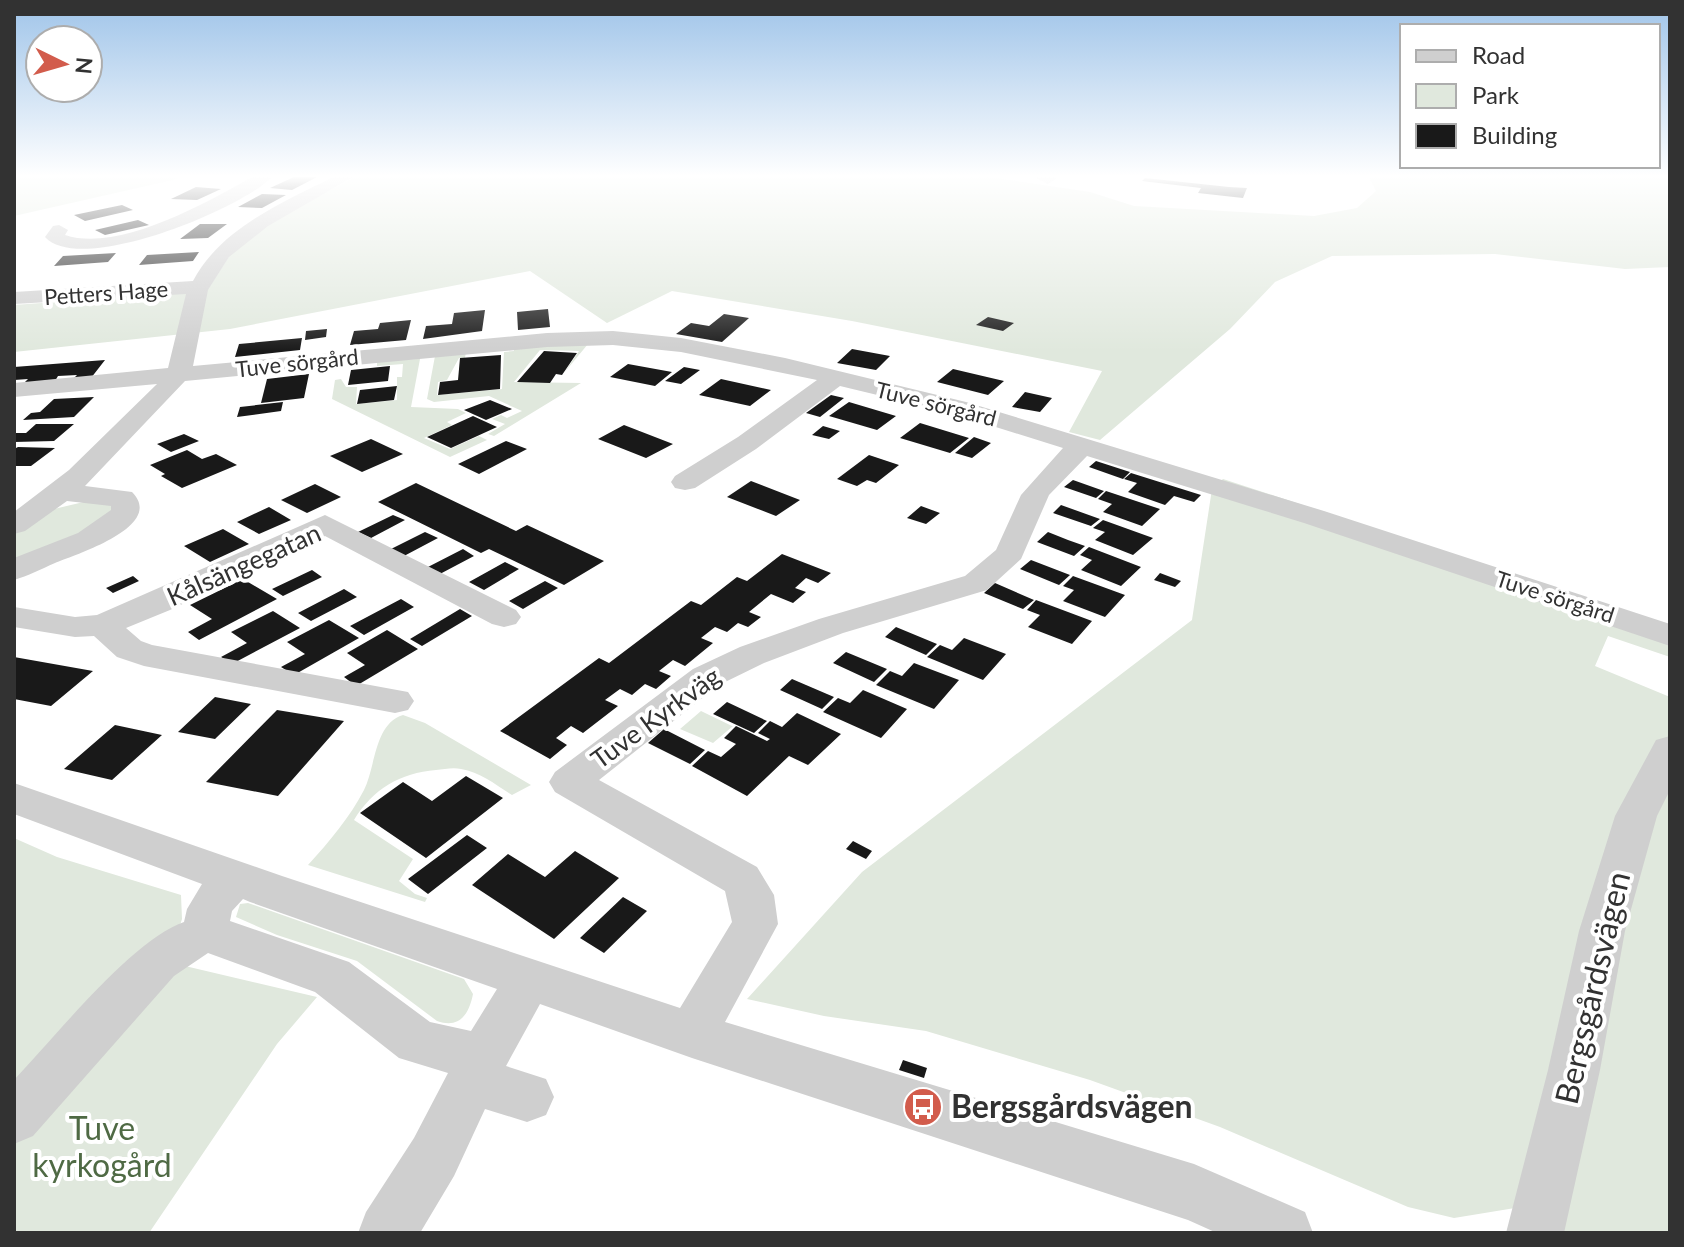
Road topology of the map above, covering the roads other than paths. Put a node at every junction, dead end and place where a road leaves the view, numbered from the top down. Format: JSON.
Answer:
{"nodes":[{"id":1,"x":55,"y":235,"type":"edge"},
{"id":2,"x":142,"y":235,"type":"edge"},
{"id":3,"x":243,"y":235,"type":"edge"},
{"id":4,"x":198,"y":287,"type":"junction"},
{"id":5,"x":14,"y":298,"type":"edge"},
{"id":6,"x":176,"y":376,"type":"junction"},
{"id":7,"x":835,"y":378,"type":"junction"},
{"id":8,"x":14,"y":390,"type":"edge"},
{"id":9,"x":1083,"y":444,"type":"junction"},
{"id":10,"x":685,"y":482,"type":"dead end"},
{"id":11,"x":63,"y":492,"type":"junction"},
{"id":12,"x":14,"y":525,"type":"edge"},
{"id":13,"x":14,"y":570,"type":"edge"},
{"id":14,"x":14,"y":617,"type":"edge"},
{"id":15,"x":504,"y":617,"type":"dead end"},
{"id":16,"x":102,"y":625,"type":"junction"},
{"id":17,"x":1670,"y":635,"type":"edge"},
{"id":18,"x":395,"y":701,"type":"dead end"},
{"id":19,"x":1670,"y":750,"type":"edge"},
{"id":20,"x":14,"y":798,"type":"edge"},
{"id":21,"x":235,"y":878,"type":"junction"},
{"id":22,"x":208,"y":933,"type":"junction"},
{"id":23,"x":528,"y":980,"type":"junction"},
{"id":24,"x":692,"y":1035,"type":"junction"},
{"id":25,"x":478,"y":1069,"type":"junction"},
{"id":26,"x":527,"y":1097,"type":"dead end"},
{"id":27,"x":14,"y":1118,"type":"edge"},
{"id":28,"x":387,"y":1233,"type":"edge"},
{"id":29,"x":1284,"y":1233,"type":"edge"},
{"id":30,"x":1535,"y":1233,"type":"edge"}],
"edges":[{"from":1,"to":2,"type":"street"},
{"from":3,"to":4,"type":"street"},
{"from":4,"to":5,"type":"street","name":"Petters Hage"},
{"from":4,"to":6,"type":"street"},
{"from":6,"to":7,"type":"street","name":"Tuve sörgård"},
{"from":6,"to":8,"type":"street"},
{"from":6,"to":11,"type":"street"},
{"from":7,"to":9,"type":"street","name":"Tuve sörgård"},
{"from":7,"to":10,"type":"street"},
{"from":9,"to":17,"type":"street","name":"Tuve sörgård"},
{"from":9,"to":24,"type":"street","name":"Tuve Kyrkväg"},
{"from":11,"to":12,"type":"street"},
{"from":11,"to":13,"type":"street"},
{"from":14,"to":16,"type":"street","name":"Kålsängegatan"},
{"from":15,"to":16,"type":"street","name":"Kålsängegatan"},
{"from":16,"to":18,"type":"street"},
{"from":19,"to":30,"type":"street","name":"Bergsgårdsvägen"},
{"from":20,"to":21,"type":"street"},
{"from":21,"to":22,"type":"street"},
{"from":21,"to":23,"type":"street"},
{"from":22,"to":25,"type":"street"},
{"from":22,"to":27,"type":"street"},
{"from":23,"to":24,"type":"street"},
{"from":23,"to":25,"type":"street"},
{"from":24,"to":29,"type":"street"},
{"from":25,"to":26,"type":"street"},
{"from":25,"to":28,"type":"street"}]}
